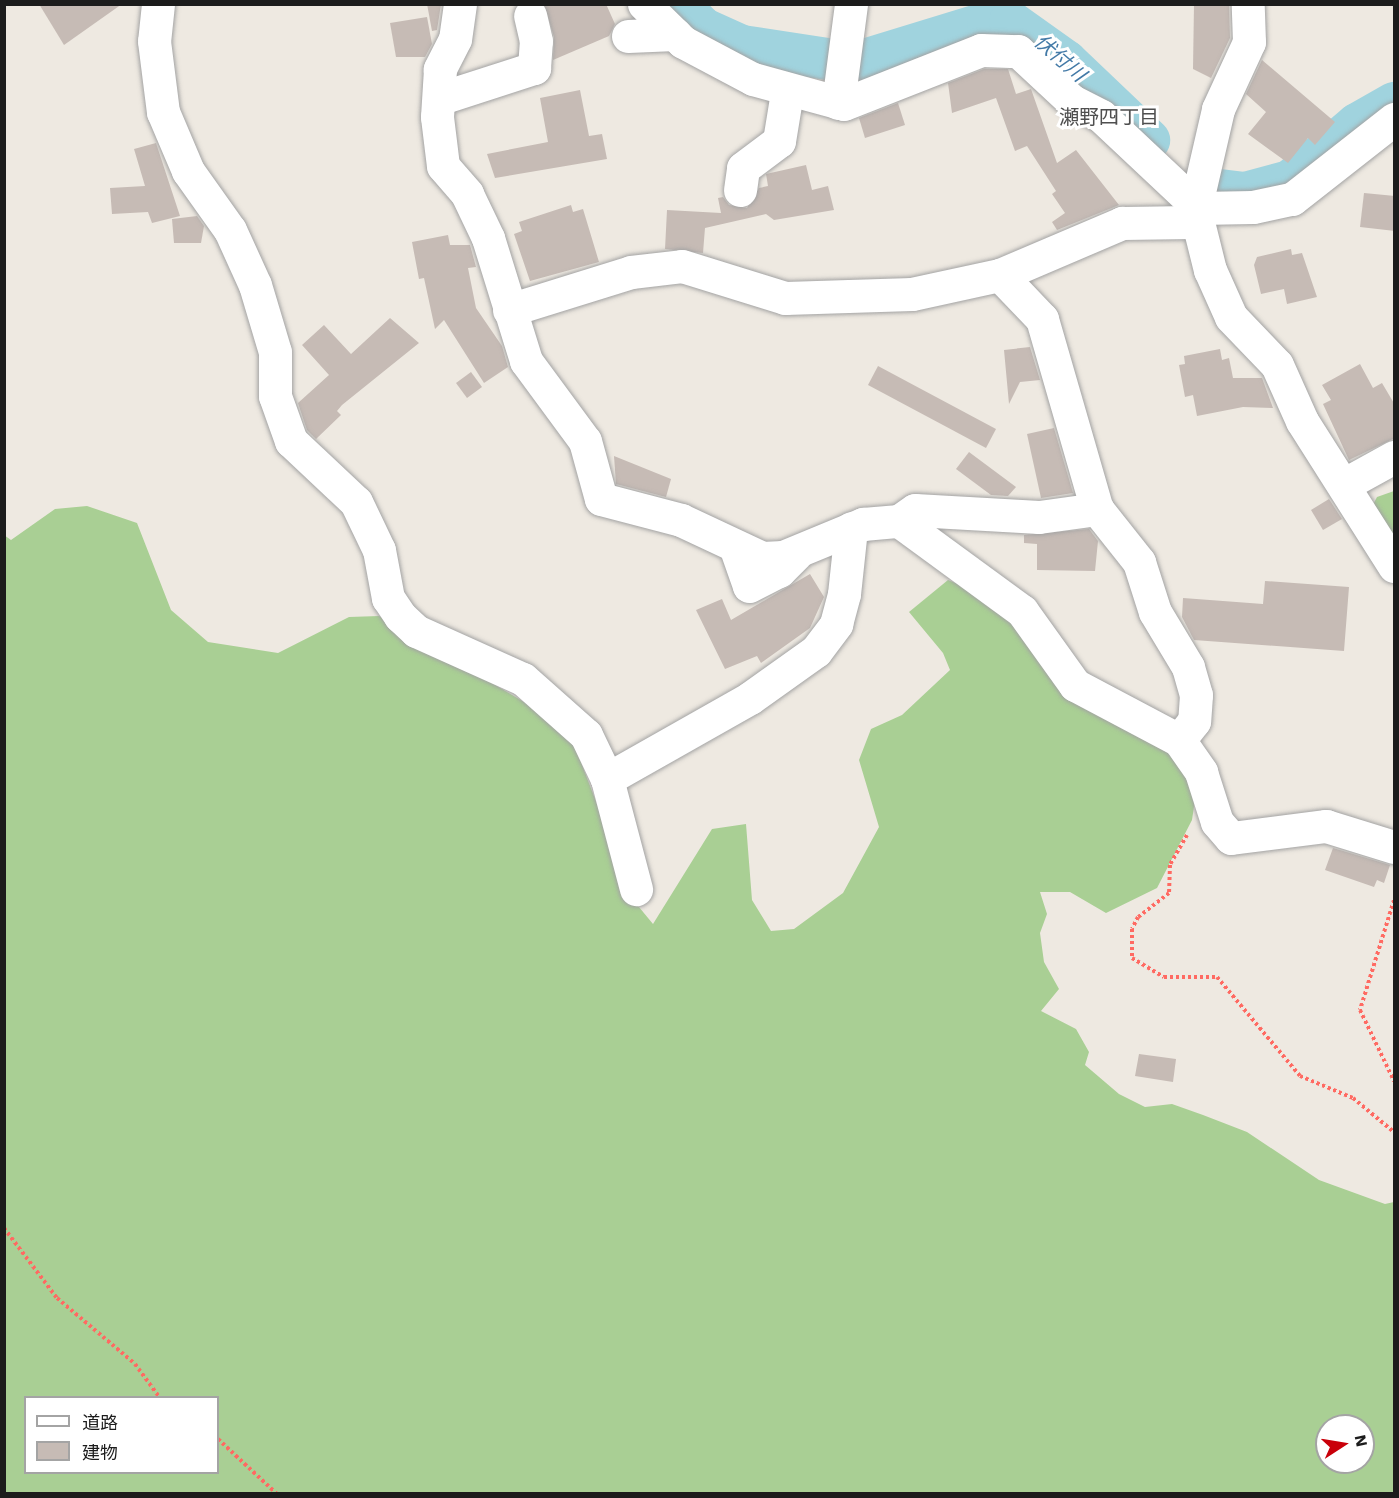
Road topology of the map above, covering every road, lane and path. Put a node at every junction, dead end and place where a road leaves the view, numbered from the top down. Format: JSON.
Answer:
{"nodes":[{"id":1,"x":158,"y":4,"type":"edge"},
{"id":2,"x":460,"y":4,"type":"edge"},
{"id":3,"x":644,"y":4,"type":"edge"},
{"id":4,"x":851,"y":4,"type":"edge"},
{"id":5,"x":1248,"y":4,"type":"edge"},
{"id":6,"x":530,"y":16,"type":"dead end"},
{"id":7,"x":675,"y":34,"type":"junction"},
{"id":8,"x":628,"y":36,"type":"dead end"},
{"id":9,"x":842,"y":76,"type":"junction"},
{"id":10,"x":787,"y":92,"type":"junction"},
{"id":11,"x":441,"y":98,"type":"junction"},
{"id":12,"x":1395,"y":119,"type":"edge"},
{"id":13,"x":740,"y":190,"type":"dead end"},
{"id":14,"x":1200,"y":198,"type":"junction"},
{"id":15,"x":1000,"y":275,"type":"junction"},
{"id":16,"x":509,"y":310,"type":"junction"},
{"id":17,"x":1395,"y":457,"type":"edge"},
{"id":18,"x":1346,"y":484,"type":"junction"},
{"id":19,"x":1097,"y":509,"type":"junction"},
{"id":20,"x":899,"y":521,"type":"junction"},
{"id":21,"x":851,"y":528,"type":"junction"},
{"id":22,"x":1395,"y":566,"type":"edge"},
{"id":23,"x":1179,"y":740,"type":"junction"},
{"id":24,"x":607,"y":779,"type":"junction"},
{"id":25,"x":1187,"y":836,"type":"dead end"},
{"id":26,"x":1395,"y":847,"type":"edge"},
{"id":27,"x":636,"y":890,"type":"dead end"},
{"id":28,"x":1395,"y":900,"type":"edge"},
{"id":29,"x":1395,"y":1081,"type":"edge"},
{"id":30,"x":1395,"y":1132,"type":"edge"},
{"id":31,"x":4,"y":1228,"type":"edge"},
{"id":32,"x":159,"y":1396,"type":"edge"},
{"id":33,"x":219,"y":1440,"type":"edge"},
{"id":34,"x":277,"y":1494,"type":"edge"}],
"edges":[{"from":1,"to":24,"type":"street"},
{"from":2,"to":11,"type":"street"},
{"from":3,"to":7,"type":"street"},
{"from":4,"to":9,"type":"street"},
{"from":5,"to":14,"type":"street"},
{"from":6,"to":11,"type":"street"},
{"from":7,"to":8,"type":"street"},
{"from":7,"to":10,"type":"street"},
{"from":9,"to":10,"type":"street"},
{"from":9,"to":14,"type":"street"},
{"from":10,"to":13,"type":"street"},
{"from":11,"to":16,"type":"street"},
{"from":12,"to":14,"type":"street"},
{"from":14,"to":15,"type":"street"},
{"from":14,"to":18,"type":"street"},
{"from":15,"to":16,"type":"street"},
{"from":15,"to":19,"type":"street"},
{"from":16,"to":21,"type":"street"},
{"from":17,"to":18,"type":"street"},
{"from":18,"to":22,"type":"street"},
{"from":19,"to":20,"type":"street"},
{"from":19,"to":23,"type":"street"},
{"from":20,"to":21,"type":"street"},
{"from":20,"to":23,"type":"street"},
{"from":21,"to":24,"type":"street"},
{"from":23,"to":26,"type":"street"},
{"from":24,"to":27,"type":"street"},
{"from":25,"to":30,"type":"path"},
{"from":28,"to":29,"type":"path"},
{"from":31,"to":32,"type":"path"},
{"from":33,"to":34,"type":"path"}]}
